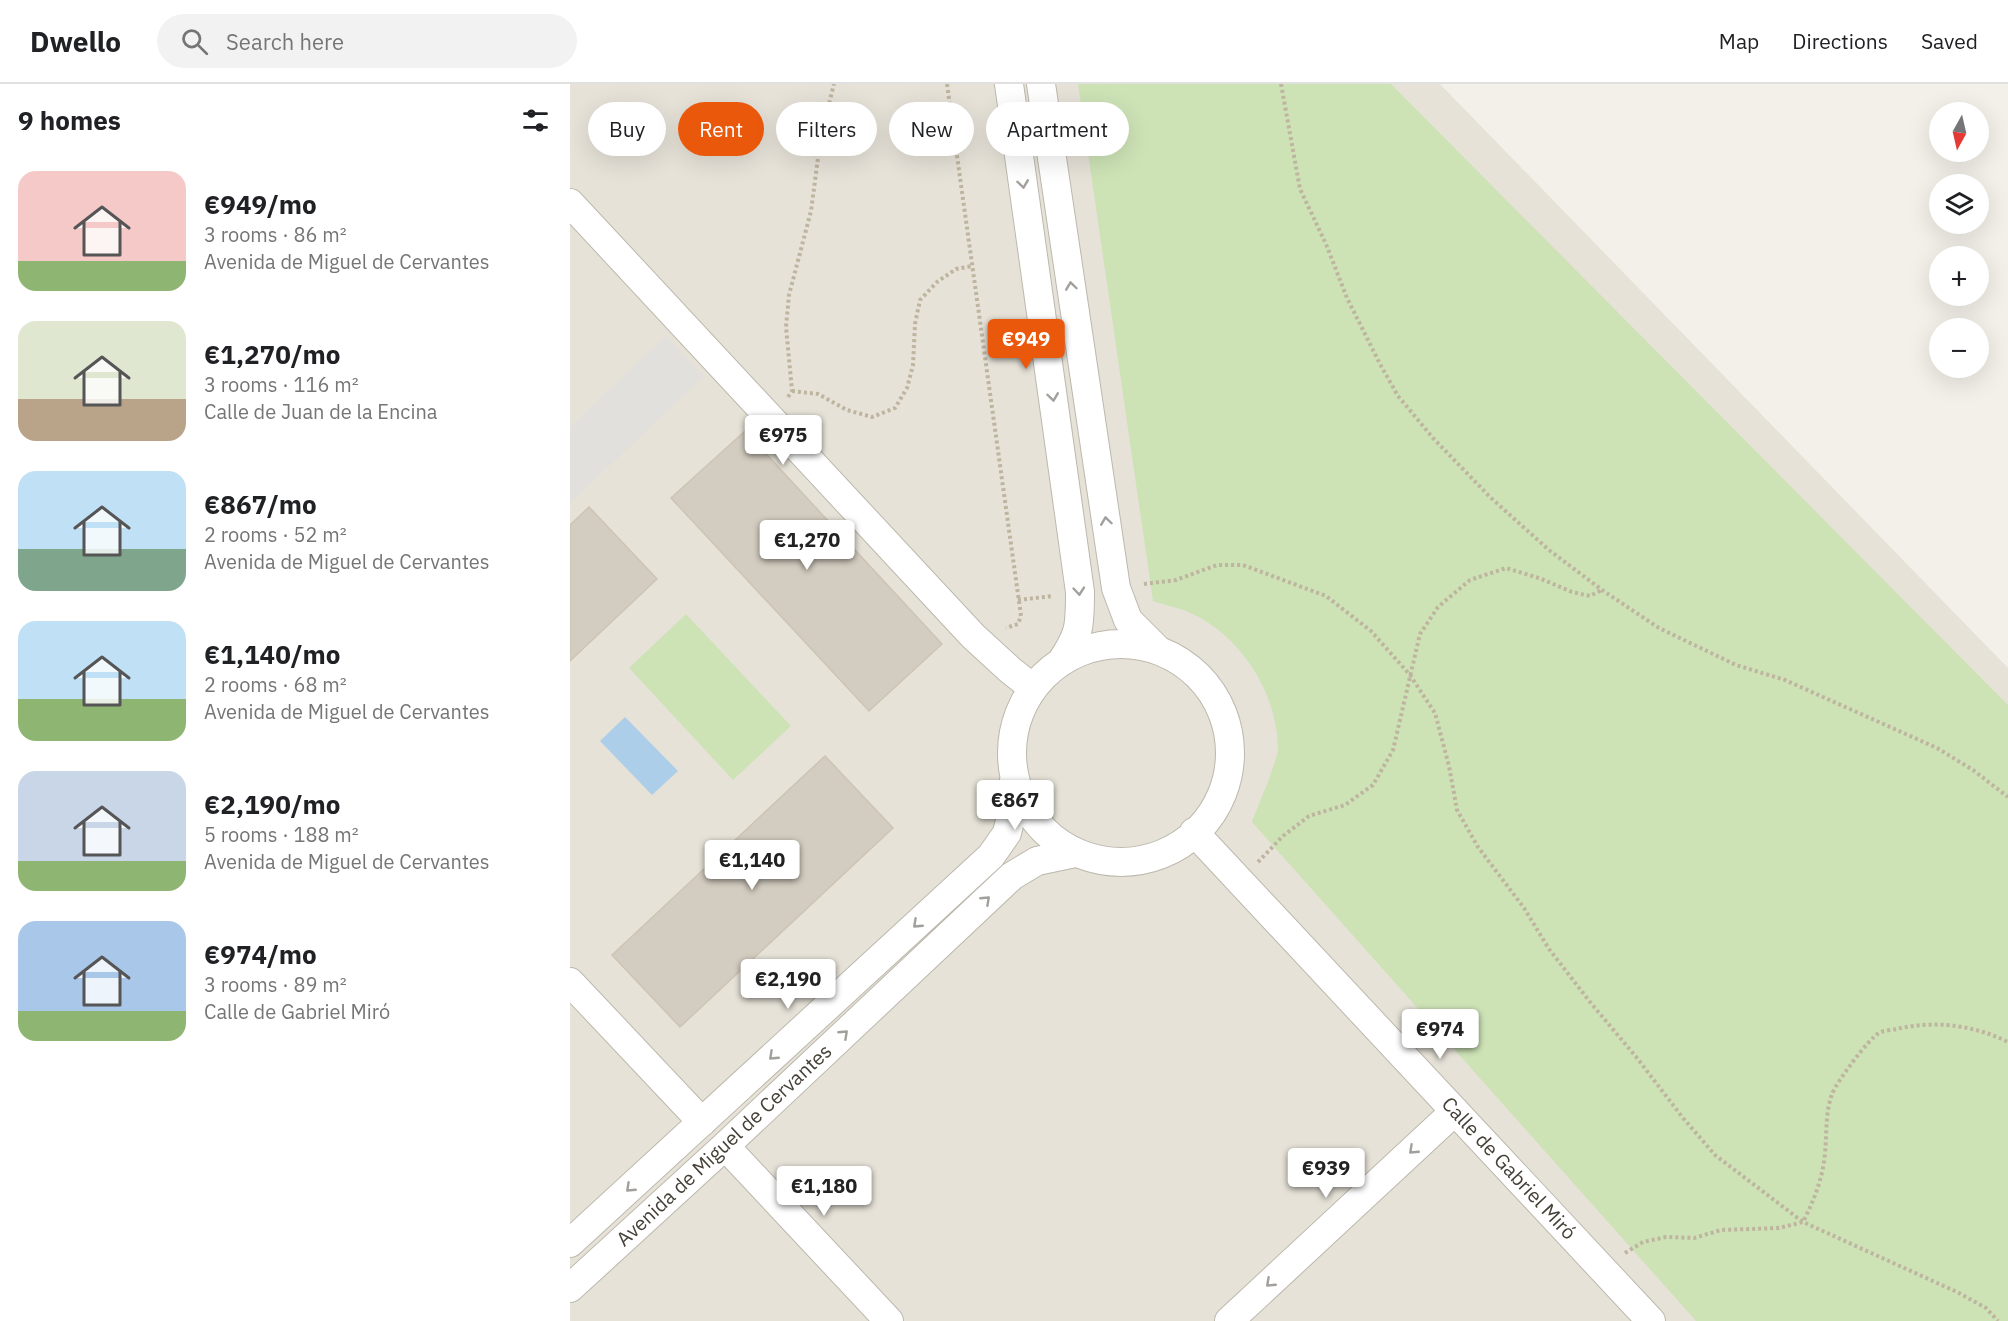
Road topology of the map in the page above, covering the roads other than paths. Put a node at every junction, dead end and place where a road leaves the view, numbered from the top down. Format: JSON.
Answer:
{"nodes":[{"id":1,"x":1009,"y":84,"type":"edge"},
{"id":2,"x":1041,"y":84,"type":"edge"},
{"id":3,"x":570,"y":203,"type":"edge"},
{"id":4,"x":1156,"y":648,"type":"junction"},
{"id":5,"x":1061,"y":662,"type":"junction"},
{"id":6,"x":1033,"y":688,"type":"junction"},
{"id":7,"x":1015,"y":778,"type":"junction"},
{"id":8,"x":1194,"y":832,"type":"junction"},
{"id":9,"x":1075,"y":853,"type":"junction"},
{"id":10,"x":570,"y":982,"type":"edge"},
{"id":11,"x":1455,"y":1111,"type":"junction"},
{"id":12,"x":702,"y":1122,"type":"junction"},
{"id":13,"x":725,"y":1146,"type":"junction"},
{"id":14,"x":570,"y":1243,"type":"edge"},
{"id":15,"x":570,"y":1288,"type":"edge"},
{"id":16,"x":889,"y":1321,"type":"edge"},
{"id":17,"x":1229,"y":1321,"type":"edge"},
{"id":18,"x":1651,"y":1321,"type":"edge"}],
"edges":[{"from":1,"to":5,"type":"street","one_way":true},
{"from":4,"to":2,"type":"street","one_way":true},
{"from":3,"to":6,"type":"street"},
{"from":4,"to":5,"type":"street"},
{"from":4,"to":8,"type":"street"},
{"from":5,"to":6,"type":"street"},
{"from":6,"to":7,"type":"street"},
{"from":7,"to":9,"type":"street"},
{"from":7,"to":12,"type":"street","name":"Avenida de Miguel de Cervantes","one_way":true},
{"from":8,"to":9,"type":"street"},
{"from":8,"to":11,"type":"street","name":"Calle de Gabriel Miró"},
{"from":13,"to":9,"type":"street","name":"Avenida de Miguel de Cervantes","one_way":true},
{"from":10,"to":12,"type":"street"},
{"from":11,"to":17,"type":"street","one_way":true},
{"from":11,"to":18,"type":"street","name":"Calle de Gabriel Miró"},
{"from":12,"to":14,"type":"street","name":"Avenida de Miguel de Cervantes","one_way":true},
{"from":13,"to":15,"type":"street","name":"Avenida de Miguel de Cervantes"},
{"from":13,"to":16,"type":"street"}]}
